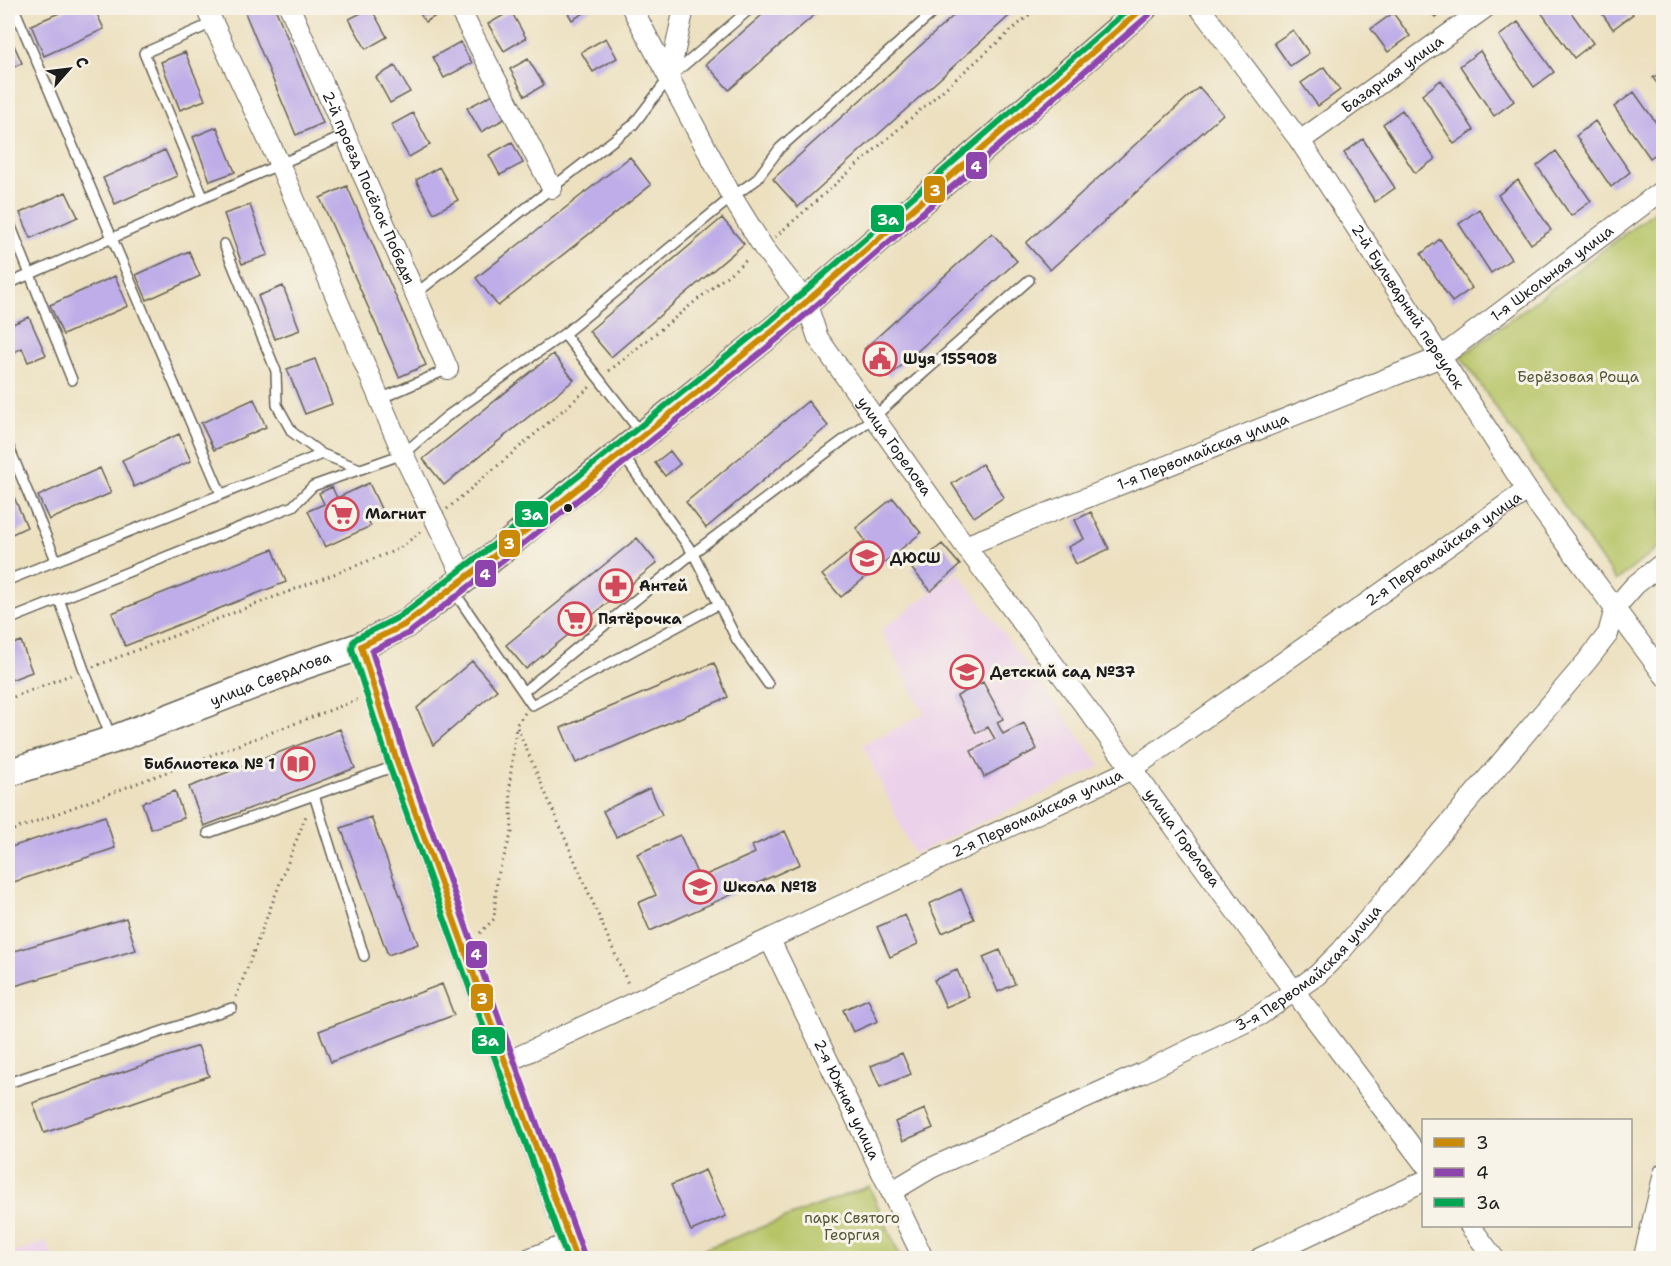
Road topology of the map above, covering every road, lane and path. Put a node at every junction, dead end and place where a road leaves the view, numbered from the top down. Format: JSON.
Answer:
{"nodes":[{"id":1,"x":14,"y":8,"type":"edge"},
{"id":2,"x":290,"y":8,"type":"edge"},
{"id":3,"x":459,"y":8,"type":"edge"},
{"id":4,"x":632,"y":8,"type":"edge"},
{"id":5,"x":684,"y":8,"type":"edge"},
{"id":6,"x":751,"y":8,"type":"edge"},
{"id":7,"x":938,"y":8,"type":"edge"},
{"id":8,"x":1037,"y":8,"type":"edge"},
{"id":9,"x":1143,"y":8,"type":"edge"},
{"id":10,"x":1200,"y":8,"type":"edge"},
{"id":11,"x":1485,"y":8,"type":"edge"},
{"id":12,"x":209,"y":15,"type":"edge"},
{"id":13,"x":669,"y":78,"type":"junction"},
{"id":14,"x":346,"y":135,"type":"junction"},
{"id":15,"x":1300,"y":141,"type":"junction"},
{"id":16,"x":279,"y":163,"type":"junction"},
{"id":17,"x":552,"y":188,"type":"junction"},
{"id":18,"x":1664,"y":189,"type":"edge"},
{"id":19,"x":203,"y":197,"type":"junction"},
{"id":20,"x":732,"y":197,"type":"junction"},
{"id":21,"x":8,"y":219,"type":"edge"},
{"id":22,"x":224,"y":244,"type":"dead end"},
{"id":23,"x":763,"y":247,"type":"junction"},
{"id":24,"x":30,"y":274,"type":"junction"},
{"id":25,"x":1029,"y":280,"type":"dead end"},
{"id":26,"x":8,"y":284,"type":"edge"},
{"id":27,"x":415,"y":294,"type":"junction"},
{"id":28,"x":806,"y":302,"type":"junction"},
{"id":29,"x":564,"y":334,"type":"junction"},
{"id":30,"x":1441,"y":357,"type":"junction"},
{"id":31,"x":447,"y":369,"type":"joint"},
{"id":32,"x":600,"y":378,"type":"junction"},
{"id":33,"x":72,"y":380,"type":"dead end"},
{"id":34,"x":380,"y":399,"type":"junction"},
{"id":35,"x":874,"y":417,"type":"junction"},
{"id":36,"x":642,"y":435,"type":"junction"},
{"id":37,"x":8,"y":445,"type":"edge"},
{"id":38,"x":620,"y":452,"type":"junction"},
{"id":39,"x":322,"y":454,"type":"junction"},
{"id":40,"x":403,"y":454,"type":"junction"},
{"id":41,"x":360,"y":469,"type":"junction"},
{"id":42,"x":1527,"y":490,"type":"junction"},
{"id":43,"x":221,"y":494,"type":"junction"},
{"id":44,"x":434,"y":520,"type":"junction"},
{"id":45,"x":965,"y":546,"type":"junction"},
{"id":46,"x":693,"y":553,"type":"junction"},
{"id":47,"x":56,"y":560,"type":"junction"},
{"id":48,"x":1664,"y":562,"type":"edge"},
{"id":49,"x":8,"y":580,"type":"edge"},
{"id":50,"x":458,"y":583,"type":"junction"},
{"id":51,"x":59,"y":599,"type":"junction"},
{"id":52,"x":719,"y":604,"type":"junction"},
{"id":53,"x":1615,"y":608,"type":"junction"},
{"id":54,"x":8,"y":620,"type":"edge"},
{"id":55,"x":361,"y":646,"type":"junction"},
{"id":56,"x":84,"y":670,"type":"junction"},
{"id":57,"x":1664,"y":675,"type":"edge"},
{"id":58,"x":768,"y":684,"type":"dead end"},
{"id":59,"x":523,"y":692,"type":"junction"},
{"id":60,"x":375,"y":693,"type":"junction"},
{"id":61,"x":8,"y":699,"type":"edge"},
{"id":62,"x":532,"y":705,"type":"junction"},
{"id":63,"x":516,"y":725,"type":"junction"},
{"id":64,"x":112,"y":740,"type":"junction"},
{"id":65,"x":398,"y":765,"type":"junction"},
{"id":66,"x":1132,"y":769,"type":"junction"},
{"id":67,"x":8,"y":773,"type":"edge"},
{"id":68,"x":314,"y":795,"type":"junction"},
{"id":69,"x":8,"y":832,"type":"edge"},
{"id":70,"x":208,"y":833,"type":"dead end"},
{"id":71,"x":770,"y":940,"type":"junction"},
{"id":72,"x":464,"y":947,"type":"junction"},
{"id":73,"x":364,"y":956,"type":"dead end"},
{"id":74,"x":1294,"y":991,"type":"junction"},
{"id":75,"x":636,"y":1003,"type":"junction"},
{"id":76,"x":232,"y":1008,"type":"joint"},
{"id":77,"x":505,"y":1063,"type":"junction"},
{"id":78,"x":8,"y":1083,"type":"edge"},
{"id":79,"x":1422,"y":1160,"type":"edge"},
{"id":80,"x":1664,"y":1173,"type":"edge"},
{"id":81,"x":1422,"y":1181,"type":"edge"},
{"id":82,"x":890,"y":1189,"type":"junction"},
{"id":83,"x":1471,"y":1227,"type":"edge"},
{"id":84,"x":1664,"y":1245,"type":"edge"},
{"id":85,"x":573,"y":1251,"type":"edge"},
{"id":86,"x":1639,"y":1255,"type":"edge"},
{"id":87,"x":530,"y":1258,"type":"edge"},
{"id":88,"x":923,"y":1258,"type":"edge"},
{"id":89,"x":1260,"y":1258,"type":"edge"},
{"id":90,"x":1494,"y":1258,"type":"edge"}],
"edges":[{"from":1,"to":43,"type":"lane"},
{"from":2,"to":14,"type":"street","name":"2-й проезд Посёлок Победы"},
{"from":3,"to":17,"type":"street"},
{"from":4,"to":13,"type":"street","name":"улица Горелова"},
{"from":5,"to":13,"type":"street"},
{"from":6,"to":13,"type":"lane"},
{"from":7,"to":20,"type":"lane"},
{"from":8,"to":23,"type":"path"},
{"from":9,"to":28,"type":"main road","name":"улица Свердлова"},
{"from":10,"to":15,"type":"street","name":"2-й Бульварный переулок"},
{"from":11,"to":15,"type":"street","name":"Базарная улица"},
{"from":12,"to":16,"type":"street"},
{"from":12,"to":19,"type":"lane"},
{"from":13,"to":17,"type":"lane"},
{"from":13,"to":20,"type":"street","name":"улица Горелова"},
{"from":14,"to":16,"type":"lane"},
{"from":14,"to":27,"type":"street","name":"2-й проезд Посёлок Победы"},
{"from":15,"to":30,"type":"street","name":"2-й Бульварный переулок"},
{"from":16,"to":19,"type":"lane"},
{"from":16,"to":34,"type":"street"},
{"from":17,"to":27,"type":"lane"},
{"from":18,"to":30,"type":"street","name":"1-я Школьная улица"},
{"from":19,"to":24,"type":"lane"},
{"from":20,"to":23,"type":"street","name":"улица Горелова"},
{"from":20,"to":29,"type":"lane"},
{"from":21,"to":24,"type":"lane"},
{"from":22,"to":39,"type":"lane"},
{"from":23,"to":28,"type":"street","name":"улица Горелова"},
{"from":23,"to":32,"type":"path"},
{"from":24,"to":26,"type":"lane"},
{"from":24,"to":33,"type":"lane"},
{"from":25,"to":35,"type":"lane"},
{"from":27,"to":31,"type":"street","name":"2-й проезд Посёлок Победы"},
{"from":28,"to":35,"type":"street","name":"улица Горелова"},
{"from":28,"to":36,"type":"main road","name":"улица Свердлова"},
{"from":29,"to":32,"type":"lane"},
{"from":29,"to":40,"type":"lane"},
{"from":30,"to":42,"type":"street","name":"2-й Бульварный переулок"},
{"from":30,"to":45,"type":"street","name":"1-я Первомайская улица"},
{"from":31,"to":34,"type":"lane"},
{"from":32,"to":36,"type":"lane"},
{"from":32,"to":44,"type":"path"},
{"from":34,"to":40,"type":"street"},
{"from":35,"to":45,"type":"street","name":"улица Горелова"},
{"from":35,"to":46,"type":"lane"},
{"from":36,"to":38,"type":"main road","name":"улица Свердлова"},
{"from":37,"to":47,"type":"lane"},
{"from":38,"to":46,"type":"lane"},
{"from":38,"to":50,"type":"main road","name":"улица Свердлова"},
{"from":39,"to":41,"type":"lane"},
{"from":39,"to":43,"type":"lane"},
{"from":40,"to":41,"type":"lane"},
{"from":40,"to":44,"type":"street"},
{"from":41,"to":51,"type":"lane"},
{"from":42,"to":53,"type":"street","name":"2-й Бульварный переулок"},
{"from":42,"to":66,"type":"street","name":"2-я Первомайская улица"},
{"from":43,"to":47,"type":"lane"},
{"from":44,"to":50,"type":"street"},
{"from":44,"to":56,"type":"path"},
{"from":45,"to":66,"type":"street","name":"улица Горелова"},
{"from":46,"to":52,"type":"lane"},
{"from":46,"to":59,"type":"lane"},
{"from":47,"to":49,"type":"lane"},
{"from":48,"to":53,"type":"street"},
{"from":50,"to":55,"type":"main road","name":"улица Свердлова"},
{"from":50,"to":59,"type":"lane"},
{"from":51,"to":54,"type":"lane"},
{"from":51,"to":56,"type":"lane"},
{"from":52,"to":58,"type":"lane"},
{"from":52,"to":62,"type":"lane"},
{"from":53,"to":57,"type":"street","name":"2-й Бульварный переулок"},
{"from":53,"to":74,"type":"street","name":"3-я Первомайская улица"},
{"from":55,"to":60,"type":"street"},
{"from":55,"to":64,"type":"main road","name":"улица Свердлова"},
{"from":56,"to":61,"type":"path"},
{"from":56,"to":64,"type":"lane"},
{"from":59,"to":62,"type":"lane"},
{"from":60,"to":65,"type":"street"},
{"from":60,"to":69,"type":"path"},
{"from":62,"to":63,"type":"path"},
{"from":63,"to":72,"type":"path"},
{"from":63,"to":75,"type":"path"},
{"from":64,"to":67,"type":"main road","name":"улица Свердлова"},
{"from":65,"to":68,"type":"lane"},
{"from":65,"to":72,"type":"street"},
{"from":66,"to":71,"type":"street","name":"2-я Первомайская улица"},
{"from":66,"to":74,"type":"street","name":"улица Горелова"},
{"from":68,"to":70,"type":"lane"},
{"from":68,"to":73,"type":"lane"},
{"from":68,"to":76,"type":"path"},
{"from":71,"to":75,"type":"street","name":"2-я Первомайская улица"},
{"from":71,"to":82,"type":"street","name":"2-я Южная улица"},
{"from":72,"to":77,"type":"street"},
{"from":74,"to":79,"type":"street","name":"улица Горелова"},
{"from":74,"to":82,"type":"street","name":"3-я Первомайская улица"},
{"from":75,"to":77,"type":"street","name":"2-я Первомайская улица"},
{"from":76,"to":78,"type":"lane"},
{"from":77,"to":85,"type":"street"},
{"from":80,"to":86,"type":"street"},
{"from":81,"to":89,"type":"street"},
{"from":82,"to":88,"type":"street","name":"2-я Южная улица"},
{"from":83,"to":90,"type":"street"},
{"from":84,"to":86,"type":"street"},
{"from":85,"to":87,"type":"street"}]}
